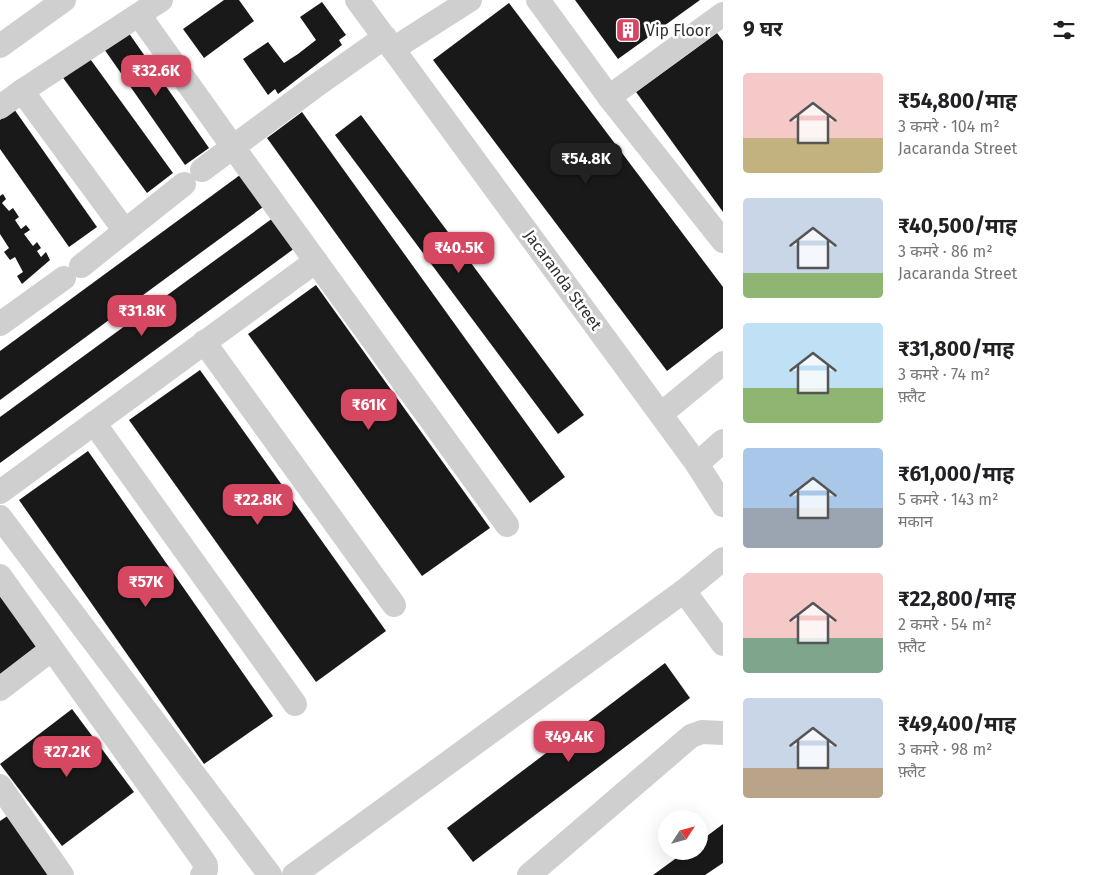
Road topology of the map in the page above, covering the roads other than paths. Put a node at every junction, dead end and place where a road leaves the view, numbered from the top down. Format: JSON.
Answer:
{"nodes":[{"id":1,"x":64,"y":0,"type":"edge"},
{"id":2,"x":161,"y":0,"type":"edge"},
{"id":3,"x":357,"y":0,"type":"edge"},
{"id":4,"x":470,"y":0,"type":"edge"},
{"id":5,"x":538,"y":0,"type":"edge"},
{"id":6,"x":723,"y":14,"type":"edge"},
{"id":7,"x":139,"y":15,"type":"junction"},
{"id":8,"x":389,"y":43,"type":"junction"},
{"id":9,"x":0,"y":46,"type":"edge"},
{"id":10,"x":22,"y":91,"type":"junction"},
{"id":11,"x":609,"y":97,"type":"junction"},
{"id":12,"x":0,"y":107,"type":"edge"},
{"id":13,"x":233,"y":147,"type":"junction"},
{"id":14,"x":125,"y":231,"type":"junction"},
{"id":15,"x":723,"y":241,"type":"edge"},
{"id":16,"x":316,"y":261,"type":"junction"},
{"id":17,"x":3,"y":316,"type":"edge"},
{"id":18,"x":204,"y":342,"type":"junction"},
{"id":19,"x":723,"y":363,"type":"edge"},
{"id":20,"x":661,"y":414,"type":"junction"},
{"id":21,"x":94,"y":423,"type":"junction"},
{"id":22,"x":723,"y":441,"type":"edge"},
{"id":23,"x":697,"y":464,"type":"junction"},
{"id":24,"x":0,"y":492,"type":"edge"},
{"id":25,"x":723,"y":504,"type":"edge"},
{"id":26,"x":0,"y":517,"type":"edge"},
{"id":27,"x":507,"y":525,"type":"dead end"},
{"id":28,"x":723,"y":559,"type":"edge"},
{"id":29,"x":0,"y":576,"type":"edge"},
{"id":30,"x":684,"y":591,"type":"junction"},
{"id":31,"x":394,"y":605,"type":"dead end"},
{"id":32,"x":723,"y":644,"type":"edge"},
{"id":33,"x":52,"y":649,"type":"junction"},
{"id":34,"x":0,"y":688,"type":"edge"},
{"id":35,"x":295,"y":704,"type":"dead end"},
{"id":36,"x":723,"y":733,"type":"edge"},
{"id":37,"x":0,"y":786,"type":"edge"},
{"id":38,"x":62,"y":875,"type":"edge"},
{"id":39,"x":202,"y":875,"type":"edge"},
{"id":40,"x":270,"y":875,"type":"edge"},
{"id":41,"x":294,"y":875,"type":"edge"},
{"id":42,"x":529,"y":875,"type":"edge"}],
"edges":[{"from":1,"to":9,"type":"street"},
{"from":2,"to":7,"type":"street"},
{"from":3,"to":8,"type":"street","name":"Jacaranda Street"},
{"from":4,"to":8,"type":"street"},
{"from":5,"to":11,"type":"street"},
{"from":6,"to":11,"type":"street"},
{"from":7,"to":10,"type":"street"},
{"from":7,"to":13,"type":"street"},
{"from":8,"to":13,"type":"street"},
{"from":8,"to":20,"type":"street","name":"Jacaranda Street"},
{"from":10,"to":12,"type":"street"},
{"from":10,"to":14,"type":"street"},
{"from":11,"to":15,"type":"street"},
{"from":13,"to":14,"type":"street"},
{"from":13,"to":16,"type":"street"},
{"from":14,"to":17,"type":"street"},
{"from":16,"to":18,"type":"street"},
{"from":16,"to":27,"type":"street"},
{"from":18,"to":21,"type":"street"},
{"from":18,"to":31,"type":"street"},
{"from":19,"to":20,"type":"street"},
{"from":20,"to":23,"type":"street","name":"Jacaranda Street"},
{"from":21,"to":24,"type":"street"},
{"from":21,"to":35,"type":"street"},
{"from":22,"to":23,"type":"street"},
{"from":23,"to":25,"type":"street","name":"Jacaranda Street"},
{"from":26,"to":40,"type":"street"},
{"from":28,"to":30,"type":"street"},
{"from":29,"to":33,"type":"street"},
{"from":30,"to":32,"type":"street"},
{"from":30,"to":41,"type":"street"},
{"from":33,"to":34,"type":"street"},
{"from":33,"to":39,"type":"street"},
{"from":36,"to":42,"type":"street"},
{"from":37,"to":38,"type":"street"}]}
